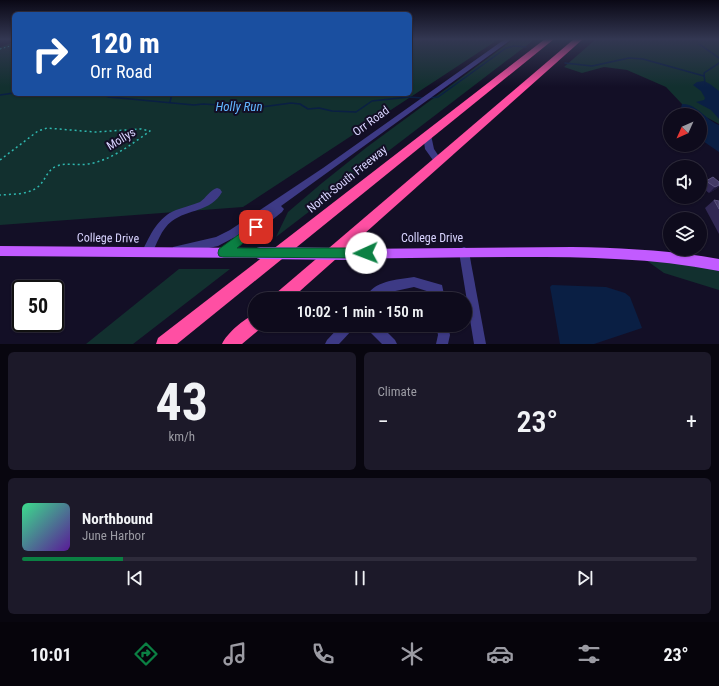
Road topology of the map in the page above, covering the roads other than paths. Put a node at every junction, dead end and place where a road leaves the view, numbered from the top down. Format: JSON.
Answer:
{"nodes":[{"id":1,"x":487,"y":55,"type":"edge"},
{"id":2,"x":529,"y":55,"type":"edge"},
{"id":3,"x":560,"y":55,"type":"edge"},
{"id":4,"x":427,"y":135,"type":"junction"},
{"id":5,"x":438,"y":161,"type":"junction"},
{"id":6,"x":326,"y":170,"type":"junction"},
{"id":7,"x":217,"y":192,"type":"dead end"},
{"id":8,"x":0,"y":251,"type":"edge"},
{"id":9,"x":147,"y":252,"type":"junction"},
{"id":10,"x":464,"y":252,"type":"junction"},
{"id":11,"x":164,"y":253,"type":"junction"},
{"id":12,"x":223,"y":253,"type":"junction"},
{"id":13,"x":719,"y":265,"type":"edge"},
{"id":14,"x":288,"y":292,"type":"edge"},
{"id":15,"x":378,"y":292,"type":"edge"},
{"id":16,"x":439,"y":292,"type":"edge"},
{"id":17,"x":248,"y":328,"type":"edge"},
{"id":18,"x":342,"y":332,"type":"edge"},
{"id":19,"x":378,"y":332,"type":"edge"},
{"id":20,"x":443,"y":332,"type":"edge"},
{"id":21,"x":164,"y":344,"type":"edge"},
{"id":22,"x":230,"y":344,"type":"edge"},
{"id":23,"x":331,"y":344,"type":"edge"},
{"id":24,"x":391,"y":344,"type":"edge"},
{"id":25,"x":442,"y":344,"type":"edge"},
{"id":26,"x":480,"y":344,"type":"edge"}],
"edges":[{"from":1,"to":6,"type":"street","name":"Orr Road"},
{"from":2,"to":4,"type":"highway","name":"North-South Freeway"},
{"from":3,"to":5,"type":"highway"},
{"from":4,"to":5,"type":"street"},
{"from":4,"to":21,"type":"highway","name":"North-South Freeway"},
{"from":5,"to":14,"type":"highway"},
{"from":6,"to":11,"type":"street","name":"Orr Road"},
{"from":6,"to":12,"type":"street","name":"Orr Road"},
{"from":7,"to":9,"type":"street"},
{"from":8,"to":9,"type":"main road","name":"College Drive"},
{"from":9,"to":11,"type":"main road","name":"College Drive"},
{"from":10,"to":12,"type":"main road","name":"College Drive","bridge":true},
{"from":10,"to":13,"type":"main road","name":"College Drive"},
{"from":10,"to":26,"type":"street"},
{"from":11,"to":12,"type":"main road","name":"College Drive"},
{"from":15,"to":16,"type":"street"},
{"from":17,"to":22,"type":"highway"},
{"from":18,"to":23,"type":"street"},
{"from":19,"to":24,"type":"street"},
{"from":20,"to":25,"type":"street"}]}
